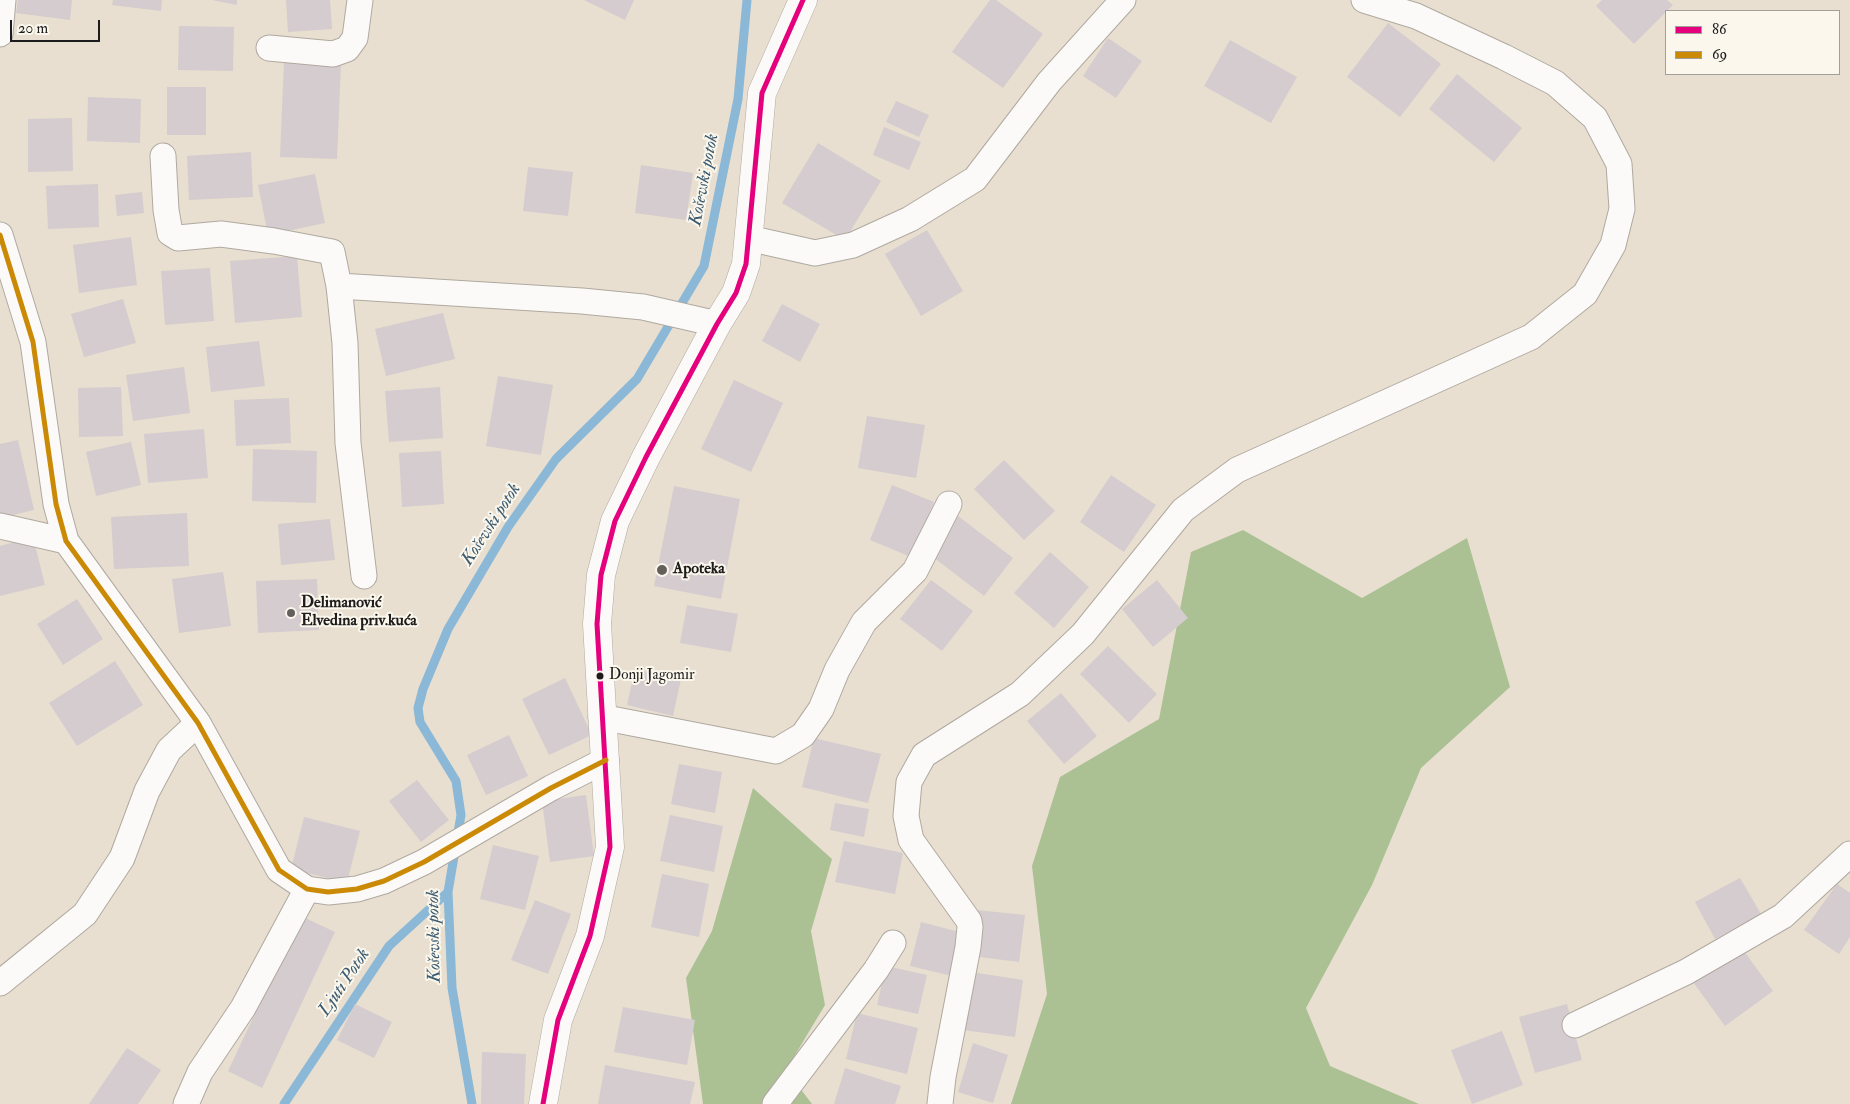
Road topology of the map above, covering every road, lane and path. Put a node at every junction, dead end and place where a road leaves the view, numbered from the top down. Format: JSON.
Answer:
{"nodes":[{"id":1,"x":3,"y":0,"type":"edge"},
{"id":2,"x":360,"y":0,"type":"edge"},
{"id":3,"x":1123,"y":0,"type":"edge"},
{"id":4,"x":1364,"y":0,"type":"edge"},
{"id":5,"x":796,"y":2,"type":"edge"},
{"id":6,"x":0,"y":34,"type":"edge"},
{"id":7,"x":269,"y":48,"type":"dead end"},
{"id":8,"x":163,"y":156,"type":"dead end"},
{"id":9,"x":0,"y":235,"type":"edge"},
{"id":10,"x":748,"y":238,"type":"junction"},
{"id":11,"x":339,"y":286,"type":"junction"},
{"id":12,"x":707,"y":321,"type":"junction"},
{"id":13,"x":949,"y":504,"type":"dead end"},
{"id":14,"x":0,"y":526,"type":"edge"},
{"id":15,"x":66,"y":541,"type":"junction"},
{"id":16,"x":364,"y":576,"type":"dead end"},
{"id":17,"x":601,"y":717,"type":"junction"},
{"id":18,"x":198,"y":722,"type":"junction"},
{"id":19,"x":606,"y":760,"type":"junction"},
{"id":20,"x":1850,"y":854,"type":"edge"},
{"id":21,"x":307,"y":889,"type":"junction"},
{"id":22,"x":893,"y":944,"type":"dead end"},
{"id":23,"x":0,"y":983,"type":"edge"},
{"id":24,"x":1575,"y":1025,"type":"dead end"},
{"id":25,"x":186,"y":1104,"type":"edge"},
{"id":26,"x":544,"y":1104,"type":"edge"},
{"id":27,"x":775,"y":1104,"type":"edge"},
{"id":28,"x":940,"y":1104,"type":"edge"}],
"edges":[{"from":1,"to":6,"type":"street"},
{"from":2,"to":7,"type":"street"},
{"from":3,"to":10,"type":"street"},
{"from":4,"to":28,"type":"street"},
{"from":5,"to":10,"type":"street"},
{"from":8,"to":11,"type":"street"},
{"from":9,"to":15,"type":"street"},
{"from":10,"to":12,"type":"street"},
{"from":11,"to":12,"type":"street"},
{"from":11,"to":16,"type":"street"},
{"from":12,"to":17,"type":"street"},
{"from":13,"to":17,"type":"street"},
{"from":14,"to":15,"type":"street"},
{"from":15,"to":18,"type":"street"},
{"from":17,"to":19,"type":"street"},
{"from":18,"to":21,"type":"street"},
{"from":18,"to":23,"type":"street"},
{"from":19,"to":21,"type":"street"},
{"from":19,"to":26,"type":"street"},
{"from":20,"to":24,"type":"street"},
{"from":21,"to":25,"type":"street"},
{"from":22,"to":27,"type":"street"}]}
